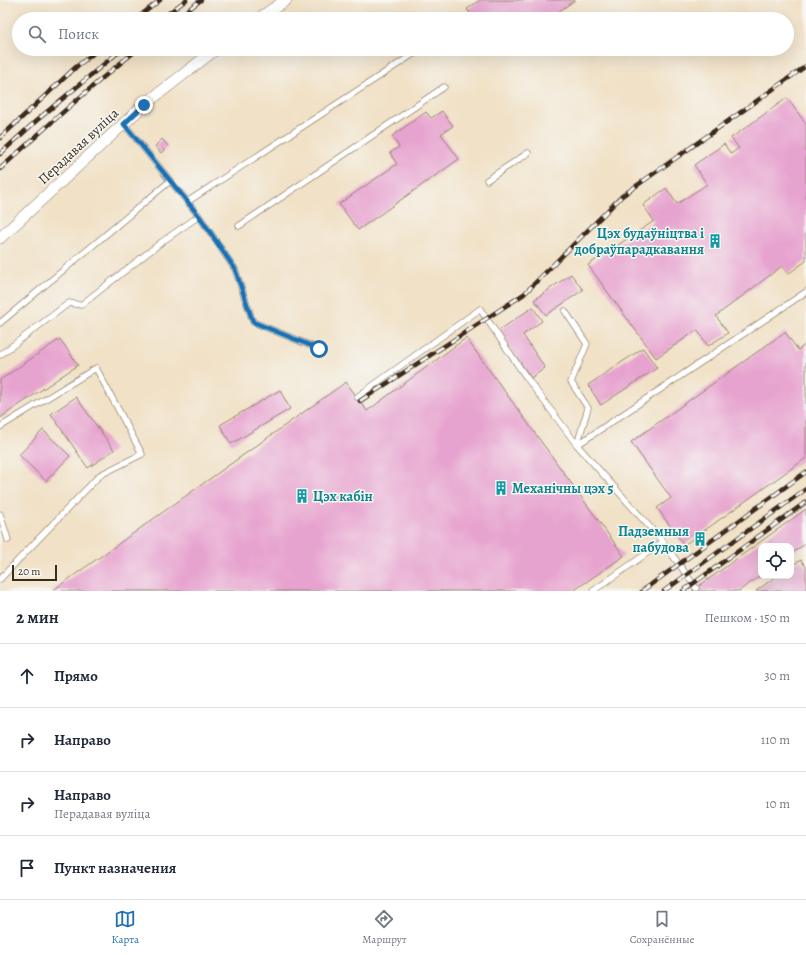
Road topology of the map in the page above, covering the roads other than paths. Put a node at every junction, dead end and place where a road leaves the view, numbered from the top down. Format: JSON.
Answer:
{"nodes":[{"id":1,"x":286,"y":0,"type":"edge"},
{"id":2,"x":268,"y":12,"type":"edge"},
{"id":3,"x":207,"y":56,"type":"edge"},
{"id":4,"x":410,"y":56,"type":"edge"},
{"id":5,"x":444,"y":87,"type":"dead end"},
{"id":6,"x":124,"y":124,"type":"junction"},
{"id":7,"x":528,"y":154,"type":"dead end"},
{"id":8,"x":487,"y":180,"type":"dead end"},
{"id":9,"x":170,"y":181,"type":"junction"},
{"id":10,"x":187,"y":202,"type":"junction"},
{"id":11,"x":199,"y":216,"type":"junction"},
{"id":12,"x":239,"y":226,"type":"dead end"},
{"id":13,"x":0,"y":238,"type":"edge"},
{"id":14,"x":805,"y":293,"type":"edge"},
{"id":15,"x":565,"y":311,"type":"dead end"},
{"id":16,"x":0,"y":323,"type":"edge"},
{"id":17,"x":319,"y":349,"type":"dead end"},
{"id":18,"x":0,"y":355,"type":"edge"},
{"id":19,"x":357,"y":396,"type":"dead end"},
{"id":20,"x":0,"y":427,"type":"edge"},
{"id":21,"x":576,"y":445,"type":"junction"},
{"id":22,"x":0,"y":514,"type":"edge"},
{"id":23,"x":8,"y":540,"type":"dead end"},
{"id":24,"x":663,"y":542,"type":"junction"},
{"id":25,"x":0,"y":579,"type":"edge"},
{"id":26,"x":696,"y":588,"type":"dead end"},
{"id":27,"x":593,"y":591,"type":"edge"}],
"edges":[{"from":1,"to":2,"type":"street"},
{"from":3,"to":6,"type":"street","name":"Перадавая вуліца"},
{"from":4,"to":10,"type":"lane"},
{"from":5,"to":12,"type":"lane"},
{"from":6,"to":9,"type":"lane"},
{"from":6,"to":13,"type":"street","name":"Перадавая вуліца"},
{"from":7,"to":8,"type":"lane"},
{"from":9,"to":10,"type":"lane"},
{"from":9,"to":16,"type":"lane"},
{"from":10,"to":11,"type":"lane"},
{"from":11,"to":17,"type":"lane"},
{"from":11,"to":18,"type":"lane"},
{"from":14,"to":21,"type":"lane"},
{"from":15,"to":21,"type":"lane"},
{"from":19,"to":21,"type":"lane"},
{"from":20,"to":25,"type":"lane"},
{"from":21,"to":24,"type":"lane"},
{"from":22,"to":23,"type":"lane"},
{"from":24,"to":26,"type":"lane"},
{"from":24,"to":27,"type":"lane"}]}
